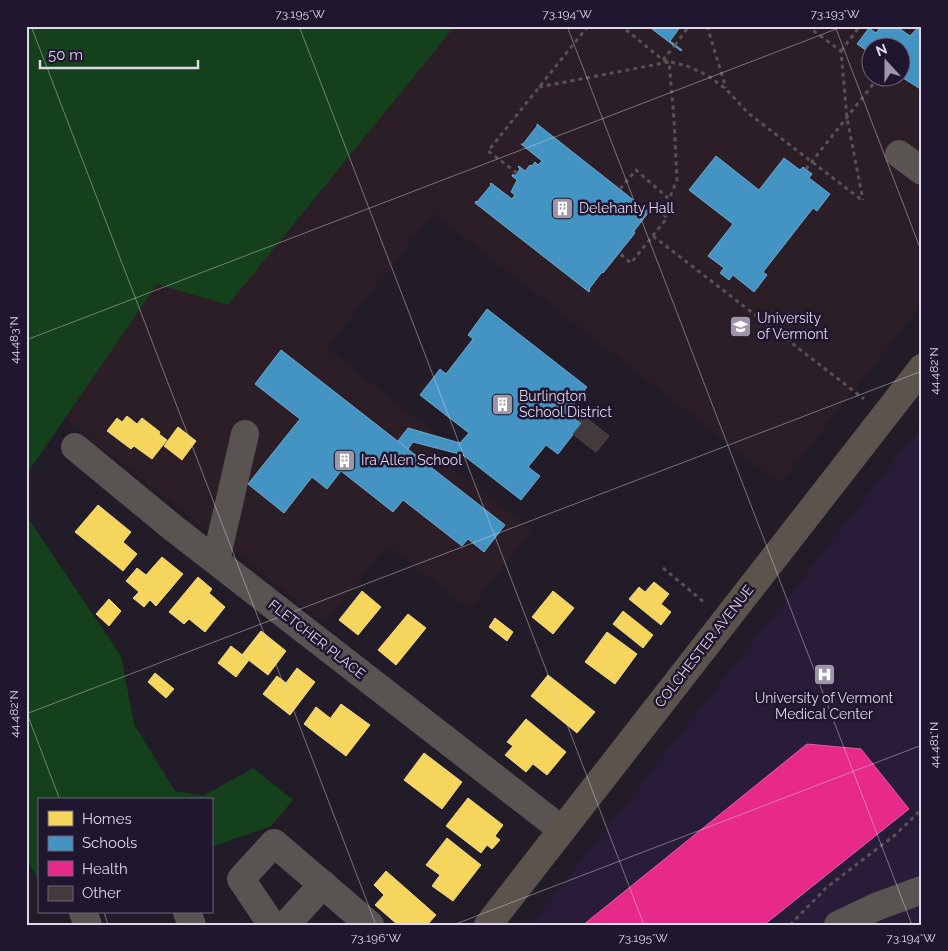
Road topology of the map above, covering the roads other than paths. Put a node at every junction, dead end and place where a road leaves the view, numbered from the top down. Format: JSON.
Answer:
{"nodes":[{"id":1,"x":899,"y":154,"type":"dead end"},
{"id":2,"x":922,"y":171,"type":"edge"},
{"id":3,"x":922,"y":368,"type":"edge"},
{"id":4,"x":246,"y":434,"type":"dead end"},
{"id":5,"x":75,"y":447,"type":"dead end"},
{"id":6,"x":216,"y":560,"type":"junction"},
{"id":7,"x":561,"y":829,"type":"junction"},
{"id":8,"x":322,"y":884,"type":"junction"},
{"id":9,"x":922,"y":890,"type":"edge"},
{"id":10,"x":272,"y":925,"type":"edge"},
{"id":11,"x":286,"y":925,"type":"edge"},
{"id":12,"x":370,"y":925,"type":"edge"},
{"id":13,"x":488,"y":925,"type":"edge"},
{"id":14,"x":838,"y":925,"type":"edge"}],
"edges":[{"from":1,"to":2,"type":"street"},
{"from":3,"to":7,"type":"main road","name":"COLCHESTER AVENUE"},
{"from":4,"to":6,"type":"street"},
{"from":5,"to":6,"type":"street","name":"FLETCHER PLACE"},
{"from":6,"to":7,"type":"street","name":"FLETCHER PLACE"},
{"from":7,"to":13,"type":"main road","name":"COLCHESTER AVENUE"},
{"from":8,"to":10,"type":"street"},
{"from":8,"to":11,"type":"street"},
{"from":8,"to":12,"type":"street"},
{"from":9,"to":14,"type":"street"}]}
